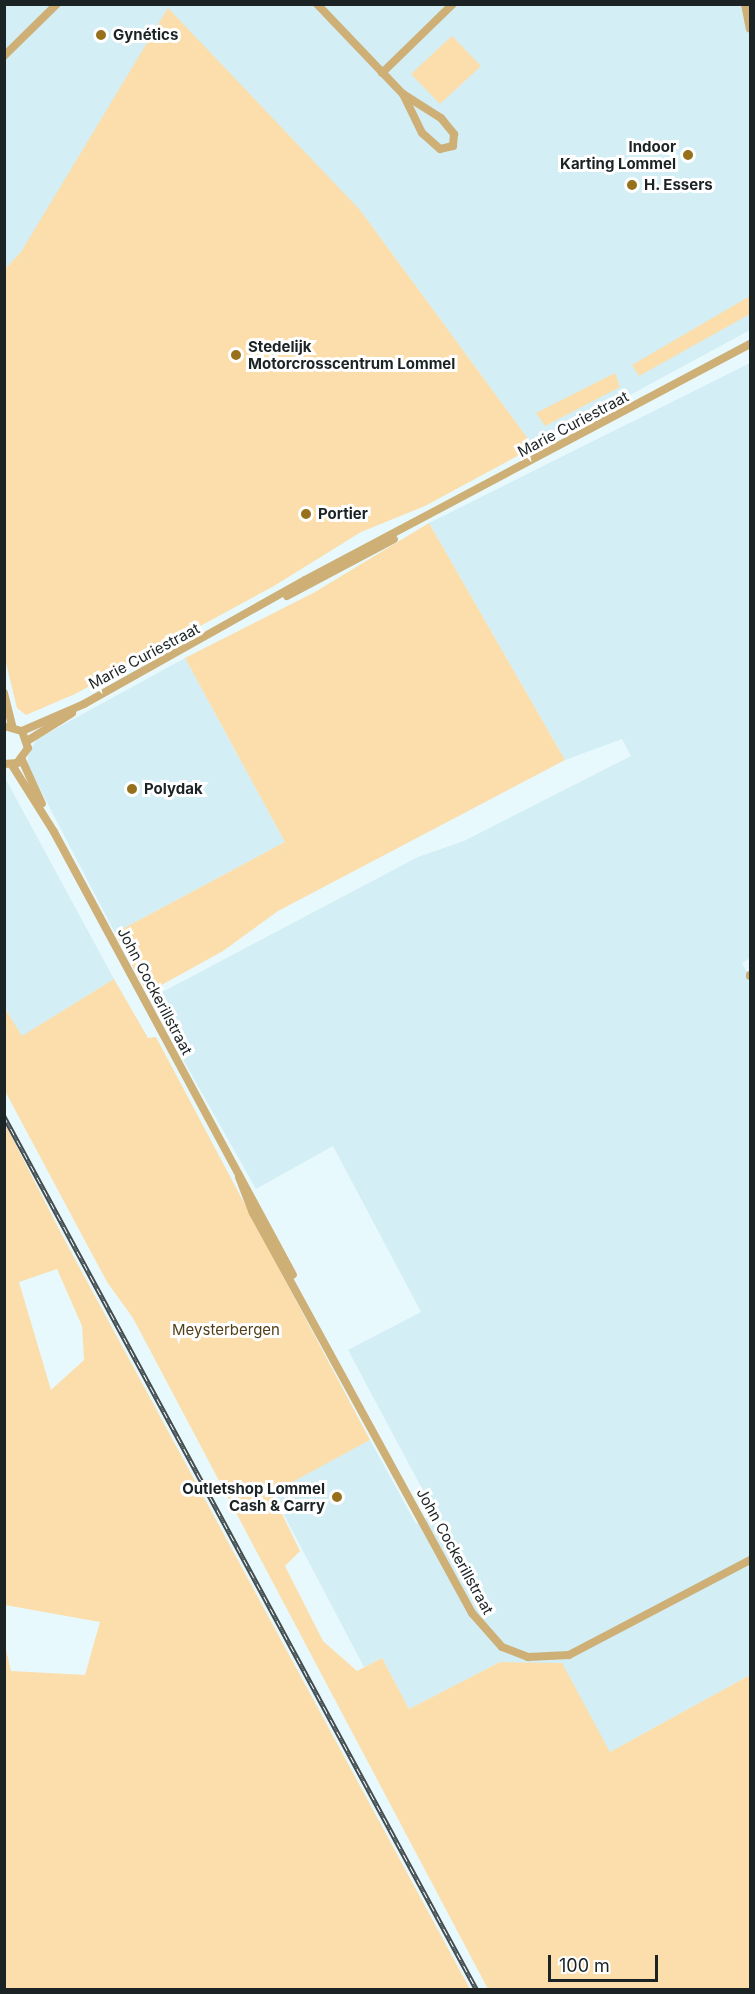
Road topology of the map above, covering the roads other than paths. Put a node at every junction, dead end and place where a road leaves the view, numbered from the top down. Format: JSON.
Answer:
{"nodes":[{"id":1,"x":57,"y":4,"type":"edge"},
{"id":2,"x":317,"y":4,"type":"edge"},
{"id":3,"x":453,"y":4,"type":"edge"},
{"id":4,"x":745,"y":4,"type":"edge"},
{"id":5,"x":750,"y":29,"type":"edge"},
{"id":6,"x":4,"y":56,"type":"edge"},
{"id":7,"x":382,"y":73,"type":"junction"},
{"id":8,"x":402,"y":94,"type":"junction"},
{"id":9,"x":750,"y":344,"type":"edge"},
{"id":10,"x":4,"y":693,"type":"edge"},
{"id":11,"x":84,"y":704,"type":"junction"},
{"id":12,"x":8,"y":726,"type":"edge"},
{"id":13,"x":22,"y":731,"type":"junction"},
{"id":14,"x":27,"y":741,"type":"junction"},
{"id":15,"x":22,"y":760,"type":"junction"},
{"id":16,"x":8,"y":764,"type":"edge"},
{"id":17,"x":47,"y":819,"type":"junction"},
{"id":18,"x":750,"y":1560,"type":"edge"}],
"edges":[{"from":1,"to":6,"type":"street"},
{"from":2,"to":7,"type":"street"},
{"from":3,"to":7,"type":"street"},
{"from":4,"to":5,"type":"street"},
{"from":7,"to":8,"type":"street"},
{"from":8,"to":8,"type":"street"},
{"from":9,"to":11,"type":"street","name":"Marie Curiestraat"},
{"from":10,"to":12,"type":"street"},
{"from":11,"to":13,"type":"street"},
{"from":11,"to":14,"type":"street"},
{"from":12,"to":13,"type":"street"},
{"from":13,"to":14,"type":"street"},
{"from":14,"to":15,"type":"street"},
{"from":15,"to":16,"type":"street"},
{"from":15,"to":17,"type":"street","name":"John Cockerillstraat"},
{"from":16,"to":17,"type":"street","name":"John Cockerillstraat"},
{"from":17,"to":18,"type":"street","name":"John Cockerillstraat"}]}
